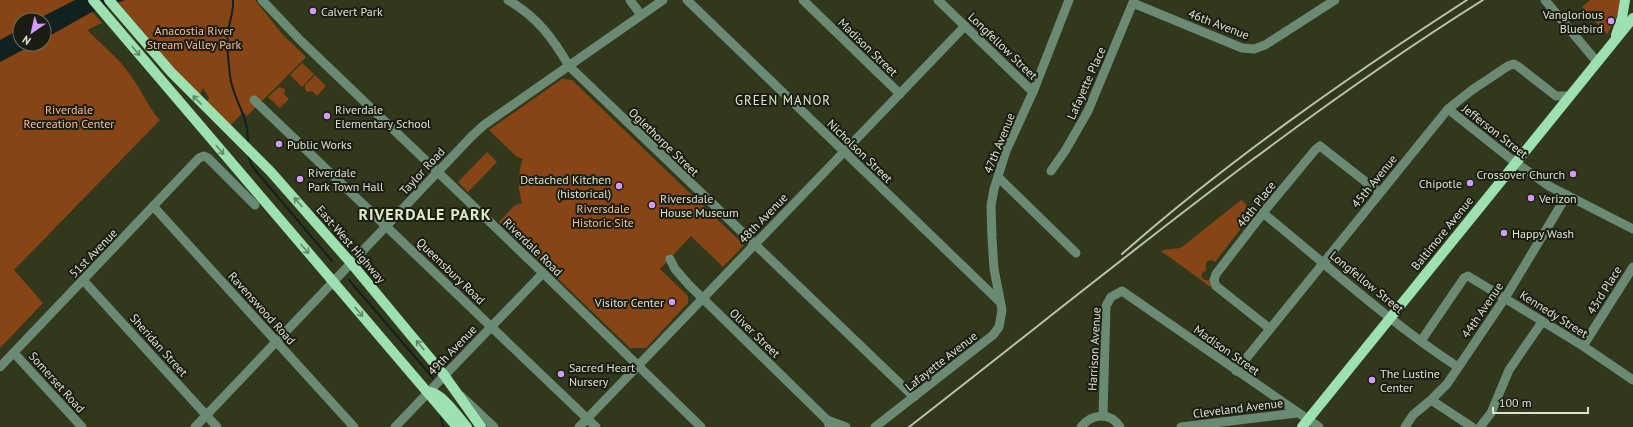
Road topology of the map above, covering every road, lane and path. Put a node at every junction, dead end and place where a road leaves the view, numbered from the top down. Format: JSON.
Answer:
{"nodes":[{"id":1,"x":93,"y":0,"type":"edge"},
{"id":2,"x":109,"y":0,"type":"edge"},
{"id":3,"x":262,"y":0,"type":"edge"},
{"id":4,"x":508,"y":0,"type":"edge"},
{"id":5,"x":630,"y":0,"type":"edge"},
{"id":6,"x":663,"y":0,"type":"edge"},
{"id":7,"x":687,"y":0,"type":"edge"},
{"id":8,"x":803,"y":0,"type":"edge"},
{"id":9,"x":938,"y":0,"type":"edge"},
{"id":10,"x":1069,"y":0,"type":"edge"},
{"id":11,"x":1335,"y":0,"type":"edge"},
{"id":12,"x":1544,"y":0,"type":"edge"},
{"id":13,"x":1626,"y":0,"type":"edge"},
{"id":14,"x":1133,"y":1,"type":"edge"},
{"id":15,"x":641,"y":16,"type":"junction"},
{"id":16,"x":1633,"y":18,"type":"edge"},
{"id":17,"x":965,"y":26,"type":"junction"},
{"id":18,"x":1612,"y":43,"type":"junction"},
{"id":19,"x":1597,"y":62,"type":"junction"},
{"id":20,"x":569,"y":66,"type":"junction"},
{"id":21,"x":1033,"y":92,"type":"junction"},
{"id":22,"x":900,"y":94,"type":"junction"},
{"id":23,"x":1556,"y":96,"type":"junction"},
{"id":24,"x":1569,"y":96,"type":"junction"},
{"id":25,"x":254,"y":100,"type":"dead end"},
{"id":26,"x":1448,"y":109,"type":"junction"},
{"id":27,"x":1558,"y":110,"type":"junction"},
{"id":28,"x":844,"y":152,"type":"junction"},
{"id":29,"x":1516,"y":162,"type":"junction"},
{"id":30,"x":1051,"y":171,"type":"dead end"},
{"id":31,"x":438,"y":173,"type":"junction"},
{"id":32,"x":998,"y":177,"type":"junction"},
{"id":33,"x":1380,"y":193,"type":"junction"},
{"id":34,"x":1567,"y":195,"type":"junction"},
{"id":35,"x":255,"y":205,"type":"dead end"},
{"id":36,"x":153,"y":206,"type":"junction"},
{"id":37,"x":1263,"y":213,"type":"junction"},
{"id":38,"x":387,"y":226,"type":"junction"},
{"id":39,"x":1633,"y":229,"type":"edge"},
{"id":40,"x":754,"y":245,"type":"junction"},
{"id":41,"x":1076,"y":253,"type":"dead end"},
{"id":42,"x":670,"y":259,"type":"dead end"},
{"id":43,"x":1323,"y":262,"type":"junction"},
{"id":44,"x":351,"y":263,"type":"junction"},
{"id":45,"x":1633,"y":267,"type":"edge"},
{"id":46,"x":543,"y":273,"type":"junction"},
{"id":47,"x":83,"y":280,"type":"junction"},
{"id":48,"x":334,"y":282,"type":"junction"},
{"id":49,"x":1122,"y":291,"type":"joint"},
{"id":50,"x":1505,"y":298,"type":"junction"},
{"id":51,"x":702,"y":299,"type":"junction"},
{"id":52,"x":1000,"y":302,"type":"junction"},
{"id":53,"x":1391,"y":318,"type":"junction"},
{"id":54,"x":1542,"y":322,"type":"junction"},
{"id":55,"x":492,"y":326,"type":"junction"},
{"id":56,"x":1269,"y":328,"type":"junction"},
{"id":57,"x":1421,"y":341,"type":"junction"},
{"id":58,"x":276,"y":342,"type":"junction"},
{"id":59,"x":1583,"y":346,"type":"junction"},
{"id":60,"x":14,"y":353,"type":"junction"},
{"id":61,"x":638,"y":366,"type":"junction"},
{"id":62,"x":1458,"y":367,"type":"junction"},
{"id":63,"x":0,"y":368,"type":"edge"},
{"id":64,"x":1236,"y":371,"type":"junction"},
{"id":65,"x":444,"y":375,"type":"junction"},
{"id":66,"x":1633,"y":380,"type":"edge"},
{"id":67,"x":456,"y":392,"type":"junction"},
{"id":68,"x":428,"y":393,"type":"junction"},
{"id":69,"x":914,"y":397,"type":"junction"},
{"id":70,"x":1431,"y":400,"type":"junction"},
{"id":71,"x":1297,"y":413,"type":"junction"},
{"id":72,"x":206,"y":415,"type":"junction"},
{"id":73,"x":1103,"y":416,"type":"junction"},
{"id":74,"x":587,"y":418,"type":"junction"},
{"id":75,"x":828,"y":424,"type":"edge"},
{"id":76,"x":1305,"y":424,"type":"edge"},
{"id":77,"x":82,"y":427,"type":"edge"},
{"id":78,"x":194,"y":427,"type":"edge"},
{"id":79,"x":217,"y":427,"type":"edge"},
{"id":80,"x":354,"y":427,"type":"edge"},
{"id":81,"x":395,"y":427,"type":"edge"},
{"id":82,"x":457,"y":427,"type":"edge"},
{"id":83,"x":467,"y":427,"type":"edge"},
{"id":84,"x":481,"y":427,"type":"edge"},
{"id":85,"x":494,"y":427,"type":"edge"},
{"id":86,"x":579,"y":427,"type":"edge"},
{"id":87,"x":596,"y":427,"type":"edge"},
{"id":88,"x":701,"y":427,"type":"edge"},
{"id":89,"x":846,"y":427,"type":"edge"},
{"id":90,"x":875,"y":427,"type":"edge"},
{"id":91,"x":1081,"y":427,"type":"edge"},
{"id":92,"x":1120,"y":427,"type":"edge"},
{"id":93,"x":1181,"y":427,"type":"edge"},
{"id":94,"x":1319,"y":427,"type":"edge"},
{"id":95,"x":1405,"y":427,"type":"edge"},
{"id":96,"x":1472,"y":427,"type":"edge"},
{"id":97,"x":1480,"y":427,"type":"edge"}],
"edges":[{"from":1,"to":48,"type":"main road","one_way":true},
{"from":44,"to":2,"type":"main road","name":"East-West Highway","one_way":true},
{"from":3,"to":31,"type":"street","name":"Riverdale Road"},
{"from":4,"to":20,"type":"street","name":"Oglethorpe Street"},
{"from":5,"to":15,"type":"street"},
{"from":6,"to":15,"type":"street","name":"Taylor Road"},
{"from":7,"to":28,"type":"street","name":"Nicholson Street"},
{"from":8,"to":22,"type":"street","name":"Madison Street"},
{"from":9,"to":17,"type":"street","name":"Longfellow Street"},
{"from":10,"to":21,"type":"street","name":"47th Avenue"},
{"from":11,"to":14,"type":"street","name":"46th Avenue"},
{"from":12,"to":19,"type":"street"},
{"from":13,"to":18,"type":"main road"},
{"from":14,"to":30,"type":"street","name":"Lafayette Place"},
{"from":15,"to":20,"type":"street","name":"Taylor Road"},
{"from":16,"to":18,"type":"main road","name":"Baltimore Avenue"},
{"from":17,"to":21,"type":"street","name":"Longfellow Street"},
{"from":17,"to":22,"type":"street","name":"48th Avenue"},
{"from":18,"to":19,"type":"main road","name":"Baltimore Avenue"},
{"from":19,"to":24,"type":"main road","name":"Baltimore Avenue"},
{"from":20,"to":31,"type":"street","name":"Taylor Road"},
{"from":20,"to":40,"type":"street","name":"Oglethorpe Street"},
{"from":21,"to":32,"type":"street","name":"47th Avenue"},
{"from":22,"to":28,"type":"street","name":"48th Avenue"},
{"from":23,"to":24,"type":"street"},
{"from":23,"to":26,"type":"street","name":"45th Avenue"},
{"from":23,"to":27,"type":"street"},
{"from":24,"to":27,"type":"main road","name":"Baltimore Avenue"},
{"from":25,"to":38,"type":"street","name":"Queensbury Road"},
{"from":26,"to":29,"type":"street","name":"Jefferson Street"},
{"from":26,"to":33,"type":"street","name":"45th Avenue"},
{"from":27,"to":29,"type":"main road","name":"Baltimore Avenue"},
{"from":28,"to":40,"type":"street","name":"48th Avenue"},
{"from":28,"to":52,"type":"street","name":"Nicholson Street"},
{"from":29,"to":34,"type":"street","name":"Jefferson Street"},
{"from":29,"to":53,"type":"main road","name":"Baltimore Avenue"},
{"from":31,"to":38,"type":"street","name":"Taylor Road"},
{"from":31,"to":46,"type":"street","name":"Riverdale Road"},
{"from":32,"to":41,"type":"street"},
{"from":32,"to":52,"type":"street","name":"47th Avenue"},
{"from":33,"to":37,"type":"street","name":"46th Place"},
{"from":33,"to":43,"type":"street","name":"45th Avenue"},
{"from":34,"to":39,"type":"street","name":"Jefferson Street"},
{"from":34,"to":50,"type":"street","name":"44th Avenue"},
{"from":35,"to":36,"type":"street","name":"51st Avenue"},
{"from":36,"to":47,"type":"street","name":"51st Avenue"},
{"from":36,"to":58,"type":"street","name":"Ravenswood Road"},
{"from":37,"to":43,"type":"street","name":"Longfellow Street"},
{"from":37,"to":56,"type":"street","name":"46th Place"},
{"from":38,"to":44,"type":"street","name":"Taylor Road"},
{"from":38,"to":55,"type":"street","name":"Queensbury Road"},
{"from":40,"to":51,"type":"street","name":"48th Avenue"},
{"from":40,"to":69,"type":"street","name":"Oglethorpe Street"},
{"from":42,"to":51,"type":"street","name":"Oliver Street"},
{"from":43,"to":53,"type":"street","name":"Longfellow Street"},
{"from":43,"to":56,"type":"street","name":"45th Avenue"},
{"from":44,"to":48,"type":"street","name":"Taylor Road"},
{"from":65,"to":44,"type":"main road","name":"East-West Highway","one_way":true},
{"from":45,"to":59,"type":"street","name":"43rd Place"},
{"from":46,"to":55,"type":"street","name":"49th Avenue"},
{"from":46,"to":61,"type":"street","name":"Riverdale Road"},
{"from":47,"to":60,"type":"street","name":"51st Avenue"},
{"from":47,"to":72,"type":"street","name":"Sheridan Street"},
{"from":48,"to":58,"type":"street","name":"Taylor Road"},
{"from":48,"to":68,"type":"main road","one_way":true},
{"from":49,"to":64,"type":"street","name":"Madison Street"},
{"from":49,"to":73,"type":"street","name":"Harrison Avenue"},
{"from":50,"to":54,"type":"street","name":"Kennedy Street"},
{"from":50,"to":57,"type":"street","name":"Kennedy Street"},
{"from":50,"to":62,"type":"street","name":"44th Avenue"},
{"from":51,"to":61,"type":"street","name":"48th Avenue"},
{"from":51,"to":75,"type":"street","name":"Oliver Street"},
{"from":52,"to":69,"type":"street","name":"Lafayette Avenue"},
{"from":53,"to":57,"type":"street","name":"Longfellow Street"},
{"from":53,"to":76,"type":"main road","name":"Baltimore Avenue"},
{"from":54,"to":59,"type":"street","name":"Kennedy Street"},
{"from":54,"to":97,"type":"street"},
{"from":55,"to":65,"type":"street","name":"49th Avenue"},
{"from":55,"to":74,"type":"street","name":"Queensbury Road"},
{"from":56,"to":64,"type":"street","name":"45th Avenue"},
{"from":57,"to":62,"type":"street","name":"Longfellow Street"},
{"from":58,"to":72,"type":"street","name":"Taylor Road"},
{"from":58,"to":80,"type":"street","name":"Ravenswood Road"},
{"from":59,"to":66,"type":"street","name":"Kennedy Street"},
{"from":60,"to":63,"type":"street","name":"51st Avenue"},
{"from":60,"to":77,"type":"street","name":"Somerset Road"},
{"from":61,"to":74,"type":"street","name":"48th Avenue"},
{"from":61,"to":88,"type":"street","name":"Riverdale Road"},
{"from":62,"to":70,"type":"street","name":"44th Avenue"},
{"from":64,"to":71,"type":"street","name":"Madison Street"},
{"from":65,"to":67,"type":"main road","name":"East-West Highway"},
{"from":65,"to":68,"type":"street","name":"49th Avenue"},
{"from":67,"to":84,"type":"main road","name":"East-West Highway"},
{"from":67,"to":85,"type":"street"},
{"from":68,"to":81,"type":"street","name":"49th Avenue"},
{"from":68,"to":82,"type":"main road"},
{"from":68,"to":83,"type":"main road"},
{"from":69,"to":90,"type":"street","name":"Lafayette Avenue"},
{"from":70,"to":95,"type":"street","name":"44th Avenue"},
{"from":70,"to":96,"type":"street"},
{"from":71,"to":76,"type":"street","name":"Madison Street"},
{"from":71,"to":93,"type":"street","name":"Cleveland Avenue"},
{"from":72,"to":78,"type":"street","name":"Taylor Road"},
{"from":72,"to":79,"type":"street","name":"Sheridan Street"},
{"from":73,"to":91,"type":"street"},
{"from":73,"to":92,"type":"street"},
{"from":74,"to":86,"type":"street","name":"48th Avenue"},
{"from":74,"to":87,"type":"street","name":"Queensbury Road"},
{"from":75,"to":89,"type":"street","name":"Oliver Street"},
{"from":76,"to":94,"type":"street","name":"Madison Street"}]}
